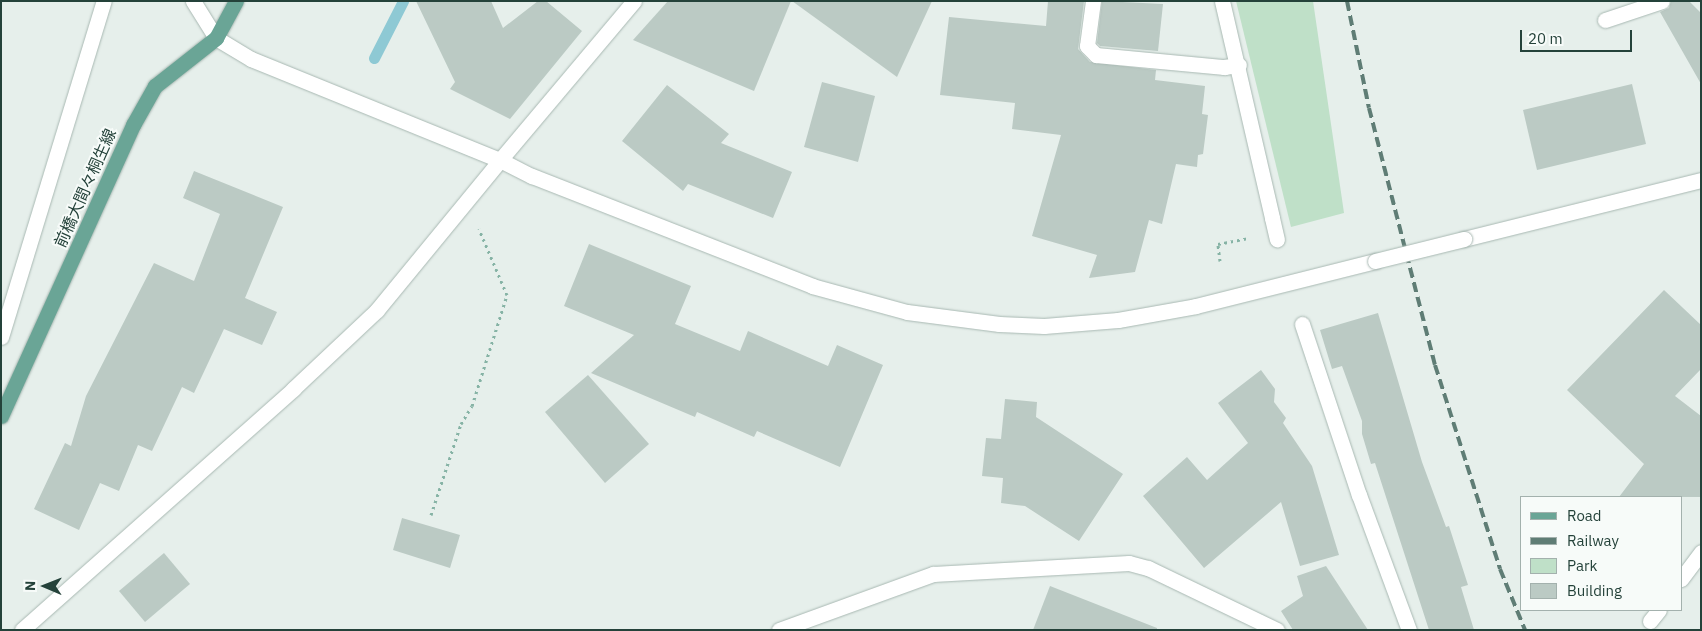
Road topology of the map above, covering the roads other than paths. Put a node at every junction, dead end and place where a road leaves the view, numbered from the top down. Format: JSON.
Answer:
{"nodes":[{"id":1,"x":104,"y":1,"type":"edge"},
{"id":2,"x":194,"y":1,"type":"edge"},
{"id":3,"x":236,"y":1,"type":"edge"},
{"id":4,"x":634,"y":1,"type":"edge"},
{"id":5,"x":1092,"y":1,"type":"edge"},
{"id":6,"x":1222,"y":1,"type":"edge"},
{"id":7,"x":1662,"y":1,"type":"edge"},
{"id":8,"x":1605,"y":20,"type":"dead end"},
{"id":9,"x":216,"y":38,"type":"junction"},
{"id":10,"x":1239,"y":65,"type":"junction"},
{"id":11,"x":500,"y":160,"type":"junction"},
{"id":12,"x":1701,"y":180,"type":"edge"},
{"id":13,"x":1277,"y":239,"type":"dead end"},
{"id":14,"x":1302,"y":324,"type":"dead end"},
{"id":15,"x":1,"y":337,"type":"edge"},
{"id":16,"x":1,"y":416,"type":"edge"},
{"id":17,"x":1701,"y":552,"type":"edge"},
{"id":18,"x":1682,"y":578,"type":"edge"},
{"id":19,"x":22,"y":630,"type":"edge"},
{"id":20,"x":779,"y":630,"type":"edge"},
{"id":21,"x":1277,"y":630,"type":"edge"},
{"id":22,"x":1409,"y":630,"type":"edge"}],
"edges":[{"from":1,"to":15,"type":"street"},
{"from":2,"to":9,"type":"street"},
{"from":3,"to":9,"type":"main road","name":"前橋大間々桐生線"},
{"from":4,"to":11,"type":"street"},
{"from":5,"to":10,"type":"street"},
{"from":6,"to":10,"type":"street"},
{"from":7,"to":8,"type":"street"},
{"from":9,"to":11,"type":"street"},
{"from":9,"to":16,"type":"main road","name":"前橋大間々桐生線"},
{"from":10,"to":13,"type":"street"},
{"from":11,"to":12,"type":"street","bridge":true},
{"from":11,"to":19,"type":"street"},
{"from":14,"to":22,"type":"street"},
{"from":17,"to":18,"type":"street"},
{"from":20,"to":21,"type":"street"}]}
